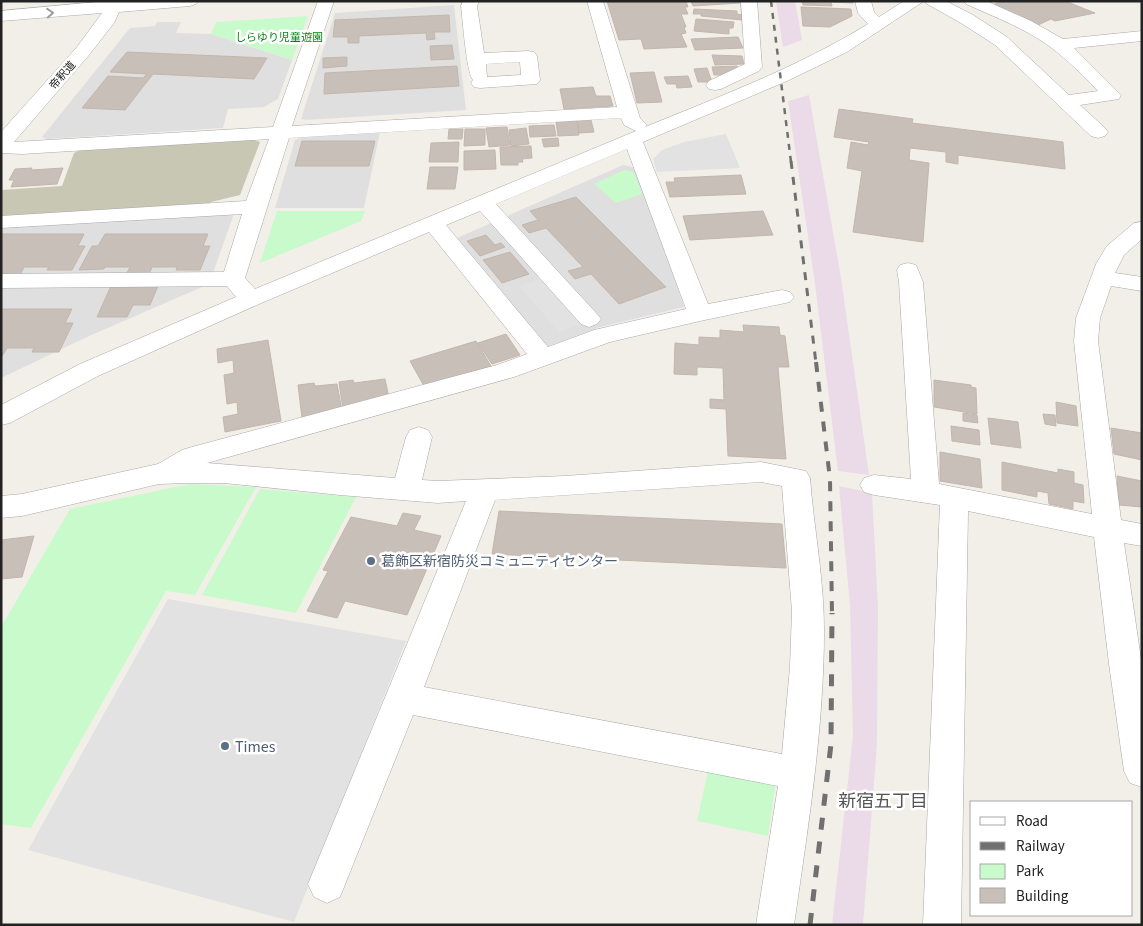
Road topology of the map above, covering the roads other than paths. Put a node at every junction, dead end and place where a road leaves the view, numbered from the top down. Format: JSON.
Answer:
{"nodes":[{"id":1,"x":190,"y":1,"type":"edge"},
{"id":2,"x":326,"y":1,"type":"edge"},
{"id":3,"x":471,"y":1,"type":"edge"},
{"id":4,"x":595,"y":1,"type":"edge"},
{"id":5,"x":749,"y":1,"type":"edge"},
{"id":6,"x":863,"y":1,"type":"edge"},
{"id":7,"x":916,"y":1,"type":"edge"},
{"id":8,"x":933,"y":1,"type":"edge"},
{"id":9,"x":972,"y":1,"type":"edge"},
{"id":10,"x":113,"y":4,"type":"edge"},
{"id":11,"x":1,"y":16,"type":"edge"},
{"id":12,"x":878,"y":25,"type":"junction"},
{"id":13,"x":1142,"y":36,"type":"edge"},
{"id":14,"x":1060,"y":45,"type":"junction"},
{"id":15,"x":476,"y":59,"type":"junction"},
{"id":16,"x":480,"y":83,"type":"junction"},
{"id":17,"x":700,"y":92,"type":"dead end"},
{"id":18,"x":1066,"y":101,"type":"junction"},
{"id":19,"x":628,"y":113,"type":"junction"},
{"id":20,"x":650,"y":113,"type":"dead end"},
{"id":21,"x":484,"y":120,"type":"junction"},
{"id":22,"x":281,"y":132,"type":"junction"},
{"id":23,"x":1098,"y":132,"type":"dead end"},
{"id":24,"x":642,"y":136,"type":"junction"},
{"id":25,"x":1,"y":145,"type":"edge"},
{"id":26,"x":483,"y":202,"type":"junction"},
{"id":27,"x":255,"y":207,"type":"junction"},
{"id":28,"x":1,"y":222,"type":"edge"},
{"id":29,"x":432,"y":224,"type":"junction"},
{"id":30,"x":1142,"y":228,"type":"edge"},
{"id":31,"x":908,"y":270,"type":"dead end"},
{"id":32,"x":1102,"y":278,"type":"junction"},
{"id":33,"x":233,"y":279,"type":"junction"},
{"id":34,"x":1,"y":281,"type":"edge"},
{"id":35,"x":1142,"y":284,"type":"edge"},
{"id":36,"x":782,"y":297,"type":"dead end"},
{"id":37,"x":251,"y":298,"type":"junction"},
{"id":38,"x":700,"y":313,"type":"junction"},
{"id":39,"x":589,"y":319,"type":"dead end"},
{"id":40,"x":544,"y":358,"type":"junction"},
{"id":41,"x":1,"y":416,"type":"edge"},
{"id":42,"x":419,"y":437,"type":"dead end"},
{"id":43,"x":159,"y":474,"type":"junction"},
{"id":44,"x":874,"y":486,"type":"dead end"},
{"id":45,"x":406,"y":489,"type":"junction"},
{"id":46,"x":485,"y":489,"type":"junction"},
{"id":47,"x":940,"y":495,"type":"junction"},
{"id":48,"x":1,"y":507,"type":"edge"},
{"id":49,"x":1107,"y":527,"type":"junction"},
{"id":50,"x":1142,"y":535,"type":"edge"},
{"id":51,"x":1130,"y":618,"type":"edge"},
{"id":52,"x":403,"y":698,"type":"junction"},
{"id":53,"x":1142,"y":771,"type":"edge"},
{"id":54,"x":798,"y":774,"type":"junction"},
{"id":55,"x":327,"y":884,"type":"dead end"},
{"id":56,"x":776,"y":925,"type":"edge"},
{"id":57,"x":942,"y":925,"type":"edge"}],
"edges":[{"from":1,"to":10,"type":"street"},
{"from":2,"to":22,"type":"street"},
{"from":3,"to":15,"type":"street"},
{"from":4,"to":19,"type":"street"},
{"from":5,"to":17,"type":"street"},
{"from":6,"to":12,"type":"street"},
{"from":7,"to":12,"type":"street"},
{"from":8,"to":18,"type":"street"},
{"from":9,"to":14,"type":"street"},
{"from":11,"to":10,"type":"street","one_way":true},
{"from":10,"to":25,"type":"street","name":"帝釈道"},
{"from":12,"to":24,"type":"street"},
{"from":13,"to":14,"type":"street"},
{"from":14,"to":18,"type":"street"},
{"from":15,"to":16,"type":"street"},
{"from":15,"to":16,"type":"street"},
{"from":16,"to":21,"type":"street"},
{"from":18,"to":23,"type":"street"},
{"from":19,"to":20,"type":"street"},
{"from":19,"to":21,"type":"street"},
{"from":19,"to":24,"type":"street"},
{"from":21,"to":22,"type":"street"},
{"from":22,"to":25,"type":"street"},
{"from":22,"to":27,"type":"street"},
{"from":24,"to":26,"type":"street"},
{"from":24,"to":38,"type":"street"},
{"from":26,"to":29,"type":"street"},
{"from":26,"to":39,"type":"street"},
{"from":27,"to":28,"type":"street"},
{"from":27,"to":33,"type":"street"},
{"from":29,"to":37,"type":"street"},
{"from":29,"to":40,"type":"street"},
{"from":30,"to":32,"type":"street"},
{"from":31,"to":47,"type":"street"},
{"from":32,"to":35,"type":"street"},
{"from":32,"to":49,"type":"street"},
{"from":33,"to":34,"type":"street"},
{"from":33,"to":37,"type":"street"},
{"from":36,"to":38,"type":"street"},
{"from":37,"to":41,"type":"street"},
{"from":38,"to":40,"type":"street"},
{"from":40,"to":43,"type":"street"},
{"from":42,"to":45,"type":"street"},
{"from":43,"to":45,"type":"street"},
{"from":43,"to":48,"type":"street"},
{"from":44,"to":47,"type":"street"},
{"from":45,"to":46,"type":"street"},
{"from":46,"to":52,"type":"street"},
{"from":46,"to":54,"type":"street"},
{"from":47,"to":49,"type":"street"},
{"from":47,"to":57,"type":"street"},
{"from":49,"to":50,"type":"street"},
{"from":49,"to":51,"type":"street"},
{"from":51,"to":53,"type":"street"},
{"from":52,"to":54,"type":"street"},
{"from":52,"to":55,"type":"street"},
{"from":54,"to":56,"type":"street"}]}
